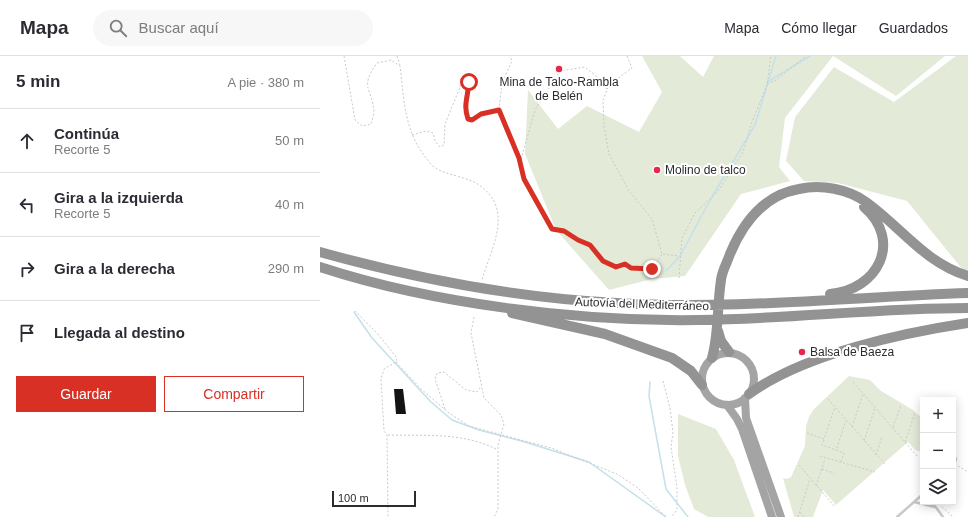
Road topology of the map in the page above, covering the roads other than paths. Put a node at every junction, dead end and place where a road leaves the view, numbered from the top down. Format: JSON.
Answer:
{"nodes":[{"id":1,"x":849,"y":194,"type":"junction"},
{"id":2,"x":320,"y":252,"type":"edge"},
{"id":3,"x":320,"y":267,"type":"edge"},
{"id":4,"x":968,"y":276,"type":"edge"},
{"id":5,"x":968,"y":293,"type":"edge"},
{"id":6,"x":810,"y":300,"type":"junction"},
{"id":7,"x":470,"y":301,"type":"junction"},
{"id":8,"x":968,"y":308,"type":"edge"},
{"id":9,"x":968,"y":323,"type":"edge"},
{"id":10,"x":718,"y":331,"type":"junction"},
{"id":11,"x":729,"y":352,"type":"junction"},
{"id":12,"x":712,"y":358,"type":"junction"},
{"id":13,"x":702,"y":385,"type":"junction"},
{"id":14,"x":747,"y":396,"type":"junction"},
{"id":15,"x":727,"y":405,"type":"junction"},
{"id":16,"x":920,"y":496,"type":"edge"},
{"id":17,"x":914,"y":501,"type":"junction"},
{"id":18,"x":935,"y":507,"type":"joint"},
{"id":19,"x":772,"y":517,"type":"edge"},
{"id":20,"x":781,"y":517,"type":"edge"},
{"id":21,"x":897,"y":517,"type":"edge"},
{"id":22,"x":943,"y":517,"type":"edge"}],
"edges":[{"from":1,"to":4,"type":"highway"},
{"from":1,"to":6,"type":"highway"},
{"from":1,"to":10,"type":"highway"},
{"from":2,"to":6,"type":"highway","name":"Autovía del Mediterráneo"},
{"from":3,"to":7,"type":"highway","name":"Autovía del Mediterráneo"},
{"from":5,"to":6,"type":"highway","name":"Autovía del Mediterráneo"},
{"from":7,"to":8,"type":"highway","name":"Autovía del Mediterráneo"},
{"from":7,"to":13,"type":"highway"},
{"from":9,"to":14,"type":"highway"},
{"from":10,"to":11,"type":"highway"},
{"from":10,"to":12,"type":"highway"},
{"from":11,"to":12,"type":"main road"},
{"from":11,"to":14,"type":"main road"},
{"from":12,"to":13,"type":"main road"},
{"from":13,"to":15,"type":"main road"},
{"from":14,"to":15,"type":"main road"},
{"from":14,"to":20,"type":"main road"},
{"from":15,"to":19,"type":"main road"},
{"from":16,"to":17,"type":"lane"},
{"from":17,"to":18,"type":"lane"},
{"from":17,"to":21,"type":"lane"},
{"from":18,"to":22,"type":"lane"}]}
